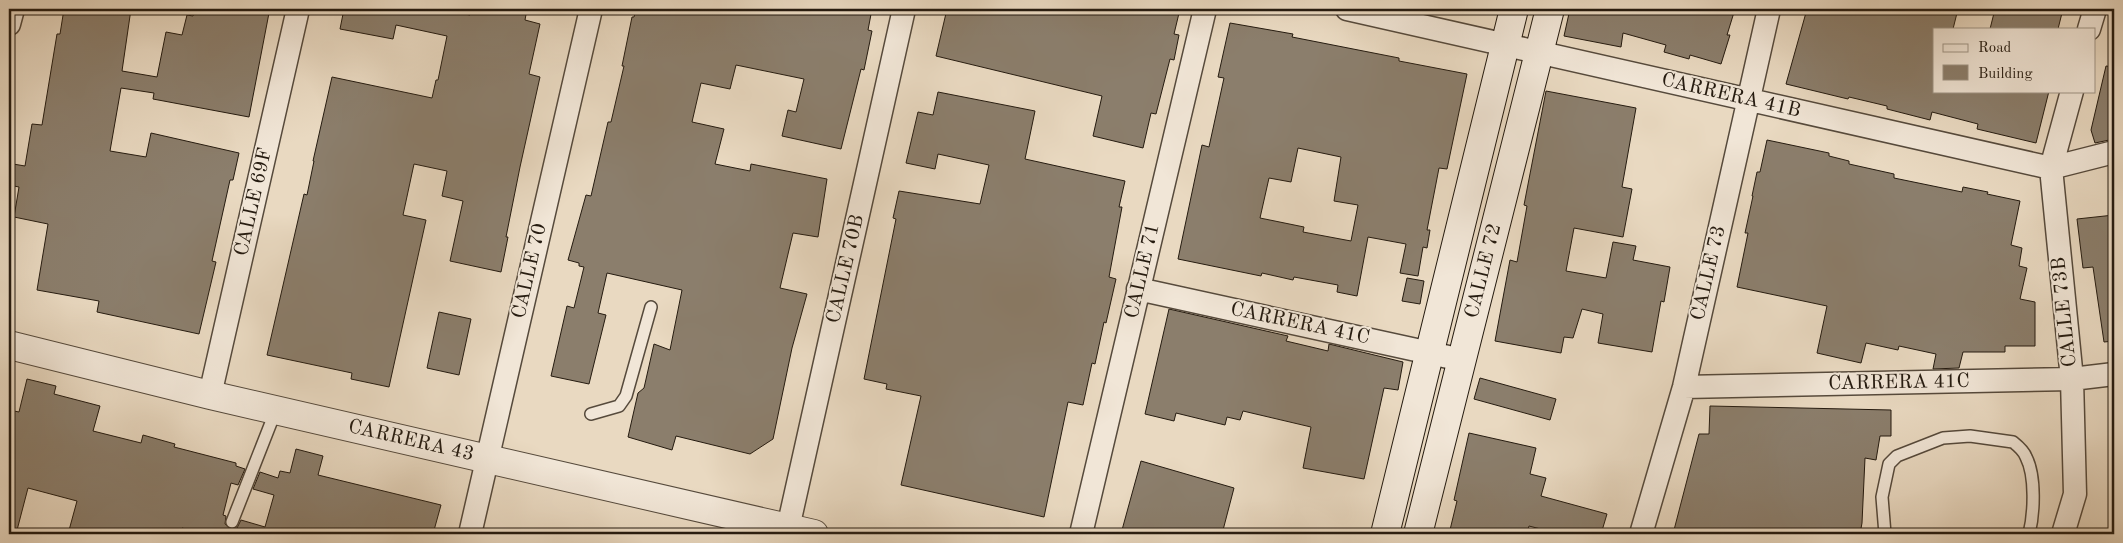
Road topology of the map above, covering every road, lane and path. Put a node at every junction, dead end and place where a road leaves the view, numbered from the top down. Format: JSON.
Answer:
{"nodes":[{"id":1,"x":12,"y":9,"type":"edge"},
{"id":2,"x":298,"y":9,"type":"edge"},
{"id":3,"x":591,"y":9,"type":"edge"},
{"id":4,"x":904,"y":9,"type":"edge"},
{"id":5,"x":1205,"y":9,"type":"edge"},
{"id":6,"x":1347,"y":9,"type":"edge"},
{"id":7,"x":1514,"y":9,"type":"edge"},
{"id":8,"x":1550,"y":9,"type":"edge"},
{"id":9,"x":1769,"y":9,"type":"edge"},
{"id":10,"x":2095,"y":9,"type":"edge"},
{"id":11,"x":9,"y":24,"type":"edge"},
{"id":12,"x":2089,"y":28,"type":"edge"},
{"id":13,"x":1506,"y":45,"type":"junction"},
{"id":14,"x":1539,"y":52,"type":"junction"},
{"id":15,"x":2072,"y":92,"type":"edge"},
{"id":16,"x":1749,"y":100,"type":"junction"},
{"id":17,"x":2114,"y":152,"type":"edge"},
{"id":18,"x":2051,"y":168,"type":"junction"},
{"id":19,"x":1138,"y":289,"type":"junction"},
{"id":20,"x":650,"y":307,"type":"dead end"},
{"id":21,"x":9,"y":345,"type":"edge"},
{"id":22,"x":1430,"y":351,"type":"junction"},
{"id":23,"x":1462,"y":360,"type":"junction"},
{"id":24,"x":2114,"y":374,"type":"edge"},
{"id":25,"x":2072,"y":379,"type":"junction"},
{"id":26,"x":1684,"y":387,"type":"junction"},
{"id":27,"x":210,"y":395,"type":"junction"},
{"id":28,"x":276,"y":410,"type":"junction"},
{"id":29,"x":591,"y":414,"type":"dead end"},
{"id":30,"x":486,"y":459,"type":"junction"},
{"id":31,"x":232,"y":522,"type":"dead end"},
{"id":32,"x":801,"y":531,"type":"edge"},
{"id":33,"x":470,"y":534,"type":"edge"},
{"id":34,"x":1081,"y":534,"type":"edge"},
{"id":35,"x":1385,"y":534,"type":"edge"},
{"id":36,"x":1418,"y":534,"type":"edge"},
{"id":37,"x":1641,"y":534,"type":"edge"},
{"id":38,"x":1885,"y":534,"type":"edge"},
{"id":39,"x":2029,"y":534,"type":"edge"},
{"id":40,"x":2063,"y":534,"type":"edge"}],
"edges":[{"from":1,"to":11,"type":"street"},
{"from":2,"to":27,"type":"street","name":"CALLE 69F"},
{"from":3,"to":30,"type":"street","name":"CALLE 70"},
{"from":4,"to":32,"type":"street","name":"CALLE 70B"},
{"from":5,"to":19,"type":"street","name":"CALLE 71"},
{"from":6,"to":13,"type":"street","name":"CARRERA 41B"},
{"from":7,"to":13,"type":"main road","name":"CALLE 72"},
{"from":8,"to":14,"type":"main road","name":"CALLE 72"},
{"from":9,"to":16,"type":"street","name":"CALLE 73"},
{"from":10,"to":12,"type":"street"},
{"from":13,"to":14,"type":"street","name":"CARRERA 41B"},
{"from":13,"to":22,"type":"main road","name":"CALLE 72"},
{"from":14,"to":16,"type":"street","name":"CARRERA 41B"},
{"from":14,"to":23,"type":"main road","name":"CALLE 72"},
{"from":15,"to":18,"type":"street","name":"CALLE 73B"},
{"from":16,"to":18,"type":"street","name":"CARRERA 41B"},
{"from":16,"to":26,"type":"street","name":"CALLE 73"},
{"from":17,"to":18,"type":"street","name":"CARRERA 41B"},
{"from":18,"to":25,"type":"street","name":"CALLE 73B"},
{"from":19,"to":22,"type":"street","name":"CARRERA 41C"},
{"from":19,"to":34,"type":"street","name":"CALLE 71"},
{"from":20,"to":29,"type":"lane"},
{"from":21,"to":27,"type":"main road","name":"CARRERA 43"},
{"from":22,"to":23,"type":"street","name":"CARRERA 41C"},
{"from":22,"to":35,"type":"main road","name":"CALLE 72"},
{"from":23,"to":36,"type":"main road","name":"CALLE 72"},
{"from":24,"to":25,"type":"street","name":"CARRERA 41C"},
{"from":25,"to":26,"type":"street","name":"CARRERA 41C"},
{"from":25,"to":40,"type":"street","name":"CALLE 73B"},
{"from":26,"to":37,"type":"street","name":"CALLE 73"},
{"from":27,"to":28,"type":"main road","name":"CARRERA 43"},
{"from":28,"to":30,"type":"main road","name":"CARRERA 43"},
{"from":28,"to":31,"type":"lane"},
{"from":30,"to":32,"type":"main road","name":"CARRERA 43"},
{"from":30,"to":33,"type":"street","name":"CALLE 70"},
{"from":38,"to":39,"type":"lane"}]}
